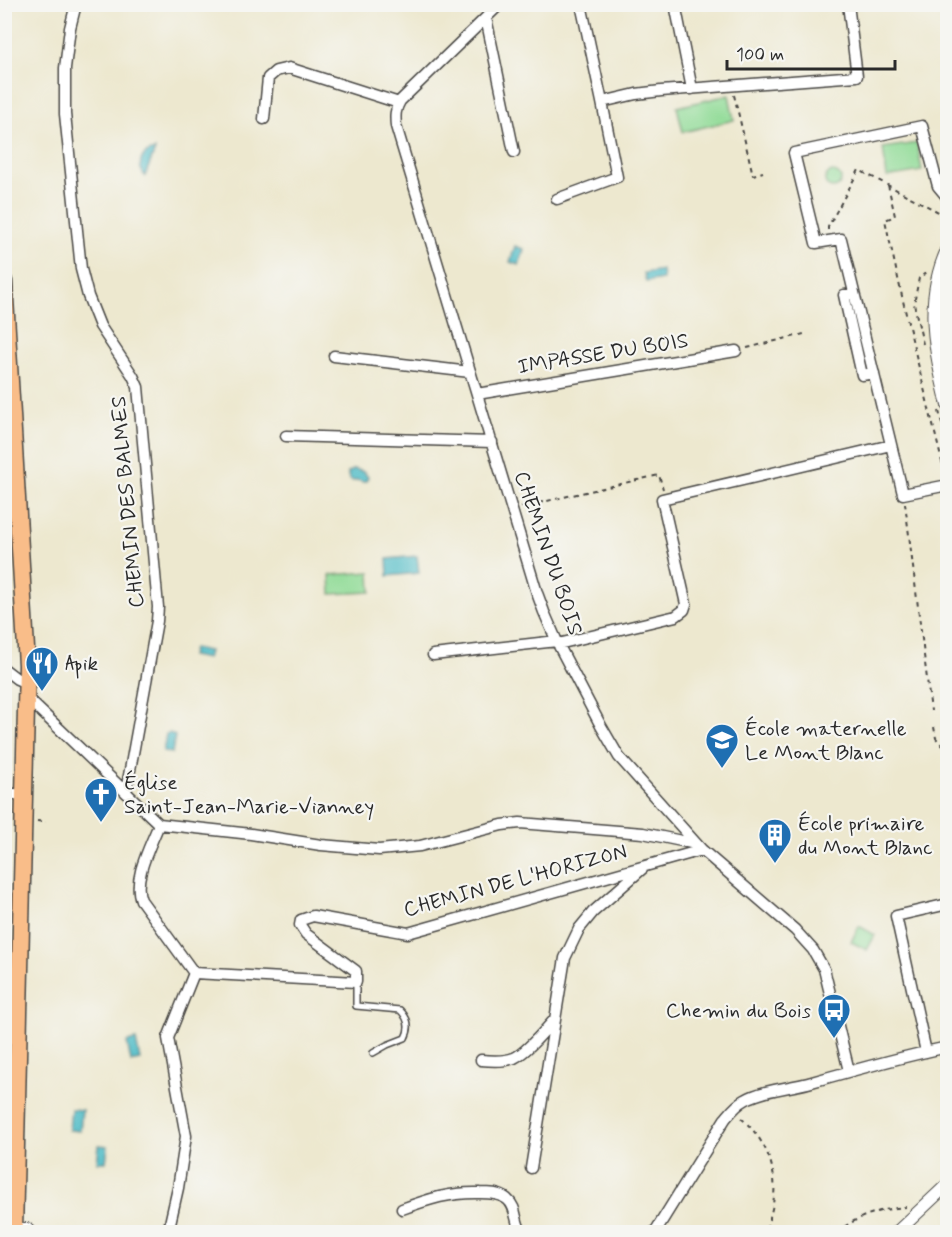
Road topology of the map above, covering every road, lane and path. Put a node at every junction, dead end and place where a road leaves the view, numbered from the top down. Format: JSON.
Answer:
{"nodes":[{"id":1,"x":76,"y":4,"type":"edge"},
{"id":2,"x":500,"y":4,"type":"edge"},
{"id":3,"x":581,"y":4,"type":"edge"},
{"id":4,"x":675,"y":4,"type":"edge"},
{"id":5,"x":848,"y":4,"type":"edge"},
{"id":6,"x":486,"y":18,"type":"junction"},
{"id":7,"x":732,"y":86,"type":"junction"},
{"id":8,"x":692,"y":89,"type":"junction"},
{"id":9,"x":602,"y":102,"type":"junction"},
{"id":10,"x":399,"y":104,"type":"junction"},
{"id":11,"x":264,"y":119,"type":"dead end"},
{"id":12,"x":514,"y":152,"type":"dead end"},
{"id":13,"x":763,"y":172,"type":"dead end"},
{"id":14,"x":888,"y":186,"type":"junction"},
{"id":15,"x":948,"y":198,"type":"edge"},
{"id":16,"x":557,"y":199,"type":"dead end"},
{"id":17,"x":948,"y":218,"type":"edge"},
{"id":18,"x":836,"y":240,"type":"junction"},
{"id":19,"x":948,"y":248,"type":"edge"},
{"id":20,"x":4,"y":281,"type":"edge"},
{"id":21,"x":948,"y":285,"type":"edge"},
{"id":22,"x":804,"y":334,"type":"dead end"},
{"id":23,"x":736,"y":351,"type":"joint"},
{"id":24,"x":334,"y":356,"type":"dead end"},
{"id":25,"x":948,"y":360,"type":"edge"},
{"id":26,"x":470,"y":372,"type":"junction"},
{"id":27,"x":477,"y":394,"type":"junction"},
{"id":28,"x":948,"y":405,"type":"edge"},
{"id":29,"x":286,"y":436,"type":"dead end"},
{"id":30,"x":492,"y":442,"type":"junction"},
{"id":31,"x":891,"y":445,"type":"junction"},
{"id":32,"x":948,"y":484,"type":"edge"},
{"id":33,"x":903,"y":494,"type":"junction"},
{"id":34,"x":666,"y":498,"type":"junction"},
{"id":35,"x":512,"y":510,"type":"junction"},
{"id":36,"x":558,"y":643,"type":"junction"},
{"id":37,"x":433,"y":655,"type":"dead end"},
{"id":38,"x":4,"y":669,"type":"edge"},
{"id":39,"x":26,"y":690,"type":"junction"},
{"id":40,"x":931,"y":711,"type":"dead end"},
{"id":41,"x":934,"y":727,"type":"dead end"},
{"id":42,"x":948,"y":752,"type":"edge"},
{"id":43,"x":126,"y":792,"type":"junction"},
{"id":44,"x":4,"y":794,"type":"edge"},
{"id":45,"x":24,"y":795,"type":"junction"},
{"id":46,"x":33,"y":821,"type":"dead end"},
{"id":47,"x":46,"y":822,"type":"dead end"},
{"id":48,"x":159,"y":824,"type":"junction"},
{"id":49,"x":699,"y":847,"type":"junction"},
{"id":50,"x":646,"y":866,"type":"junction"},
{"id":51,"x":948,"y":904,"type":"edge"},
{"id":52,"x":194,"y":973,"type":"junction"},
{"id":53,"x":356,"y":982,"type":"junction"},
{"id":54,"x":555,"y":1019,"type":"junction"},
{"id":55,"x":948,"y":1047,"type":"edge"},
{"id":56,"x":926,"y":1052,"type":"junction"},
{"id":57,"x":373,"y":1053,"type":"dead end"},
{"id":58,"x":481,"y":1060,"type":"dead end"},
{"id":59,"x":849,"y":1071,"type":"junction"},
{"id":60,"x":732,"y":1110,"type":"junction"},
{"id":61,"x":10,"y":1167,"type":"edge"},
{"id":62,"x":531,"y":1167,"type":"dead end"},
{"id":63,"x":948,"y":1184,"type":"edge"},
{"id":64,"x":911,"y":1206,"type":"dead end"},
{"id":65,"x":402,"y":1209,"type":"dead end"},
{"id":66,"x":19,"y":1231,"type":"edge"},
{"id":67,"x":168,"y":1233,"type":"edge"},
{"id":68,"x":522,"y":1233,"type":"edge"},
{"id":69,"x":655,"y":1233,"type":"edge"},
{"id":70,"x":765,"y":1233,"type":"edge"},
{"id":71,"x":837,"y":1233,"type":"edge"},
{"id":72,"x":897,"y":1233,"type":"edge"}],
"edges":[{"from":1,"to":43,"type":"street","name":"CHEMIN DES BALMES"},
{"from":2,"to":6,"type":"street"},
{"from":3,"to":9,"type":"street"},
{"from":4,"to":8,"type":"street"},
{"from":5,"to":7,"type":"street"},
{"from":6,"to":10,"type":"street"},
{"from":6,"to":12,"type":"street"},
{"from":7,"to":8,"type":"street"},
{"from":7,"to":13,"type":"path"},
{"from":8,"to":9,"type":"street"},
{"from":9,"to":16,"type":"street"},
{"from":10,"to":11,"type":"street"},
{"from":10,"to":26,"type":"street","name":"CHEMIN DU BOIS"},
{"from":14,"to":17,"type":"path"},
{"from":14,"to":18,"type":"path"},
{"from":14,"to":32,"type":"path"},
{"from":15,"to":18,"type":"street"},
{"from":18,"to":31,"type":"street"},
{"from":19,"to":28,"type":"street"},
{"from":20,"to":39,"type":"main road"},
{"from":21,"to":25,"type":"street"},
{"from":22,"to":23,"type":"path"},
{"from":23,"to":27,"type":"street","name":"IMPASSE DU BOIS"},
{"from":24,"to":26,"type":"street"},
{"from":26,"to":27,"type":"street","name":"CHEMIN DU BOIS"},
{"from":27,"to":30,"type":"street","name":"CHEMIN DU BOIS"},
{"from":29,"to":30,"type":"street"},
{"from":30,"to":35,"type":"street","name":"CHEMIN DU BOIS"},
{"from":31,"to":33,"type":"street"},
{"from":31,"to":34,"type":"street"},
{"from":32,"to":33,"type":"street"},
{"from":33,"to":40,"type":"path"},
{"from":34,"to":35,"type":"path"},
{"from":34,"to":36,"type":"street"},
{"from":35,"to":36,"type":"street","name":"CHEMIN DU BOIS"},
{"from":36,"to":37,"type":"street"},
{"from":36,"to":49,"type":"street","name":"CHEMIN DU BOIS"},
{"from":38,"to":39,"type":"street"},
{"from":39,"to":43,"type":"street"},
{"from":39,"to":45,"type":"main road"},
{"from":41,"to":42,"type":"path"},
{"from":43,"to":48,"type":"street"},
{"from":44,"to":45,"type":"street"},
{"from":45,"to":61,"type":"main road"},
{"from":46,"to":47,"type":"path"},
{"from":48,"to":49,"type":"street"},
{"from":48,"to":52,"type":"street"},
{"from":49,"to":50,"type":"street","name":"CHEMIN DE L'HORIZON"},
{"from":49,"to":59,"type":"street","name":"CHEMIN DU BOIS"},
{"from":50,"to":53,"type":"street","name":"CHEMIN DE L'HORIZON"},
{"from":50,"to":54,"type":"street"},
{"from":51,"to":56,"type":"street"},
{"from":52,"to":53,"type":"street"},
{"from":52,"to":67,"type":"street"},
{"from":53,"to":57,"type":"lane"},
{"from":54,"to":58,"type":"street"},
{"from":54,"to":62,"type":"street"},
{"from":55,"to":56,"type":"street"},
{"from":56,"to":59,"type":"street"},
{"from":59,"to":60,"type":"street"},
{"from":60,"to":69,"type":"street"},
{"from":60,"to":70,"type":"path"},
{"from":61,"to":66,"type":"main road"},
{"from":63,"to":72,"type":"street"},
{"from":64,"to":71,"type":"path"},
{"from":65,"to":68,"type":"street"}]}
